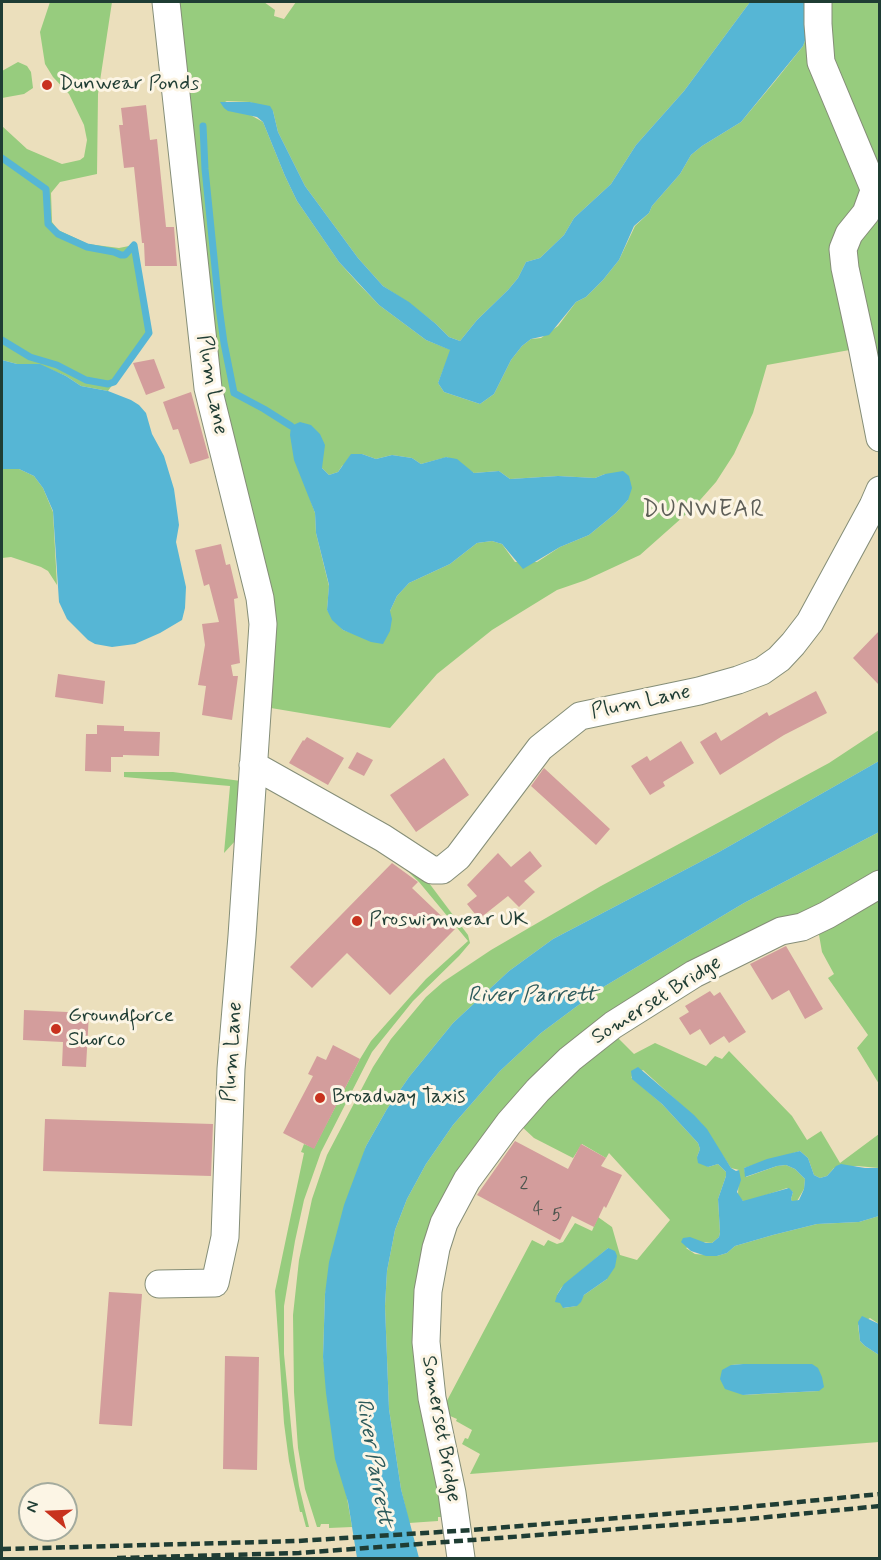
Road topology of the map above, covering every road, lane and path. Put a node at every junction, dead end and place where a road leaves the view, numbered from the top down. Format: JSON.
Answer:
{"nodes":[{"id":1,"x":166,"y":2,"type":"edge"},
{"id":2,"x":818,"y":2,"type":"edge"},
{"id":3,"x":877,"y":197,"type":"edge"},
{"id":4,"x":879,"y":438,"type":"edge"},
{"id":5,"x":879,"y":490,"type":"edge"},
{"id":6,"x":253,"y":765,"type":"junction"},
{"id":7,"x":879,"y":884,"type":"edge"},
{"id":8,"x":159,"y":1284,"type":"dead end"},
{"id":9,"x":461,"y":1557,"type":"edge"}],
"edges":[{"from":1,"to":6,"type":"street","name":"Plum Lane"},
{"from":2,"to":3,"type":"street"},
{"from":3,"to":4,"type":"street"},
{"from":5,"to":6,"type":"street","name":"Plum Lane"},
{"from":6,"to":8,"type":"street","name":"Plum Lane"},
{"from":7,"to":9,"type":"street","name":"Somerset Bridge"}]}
